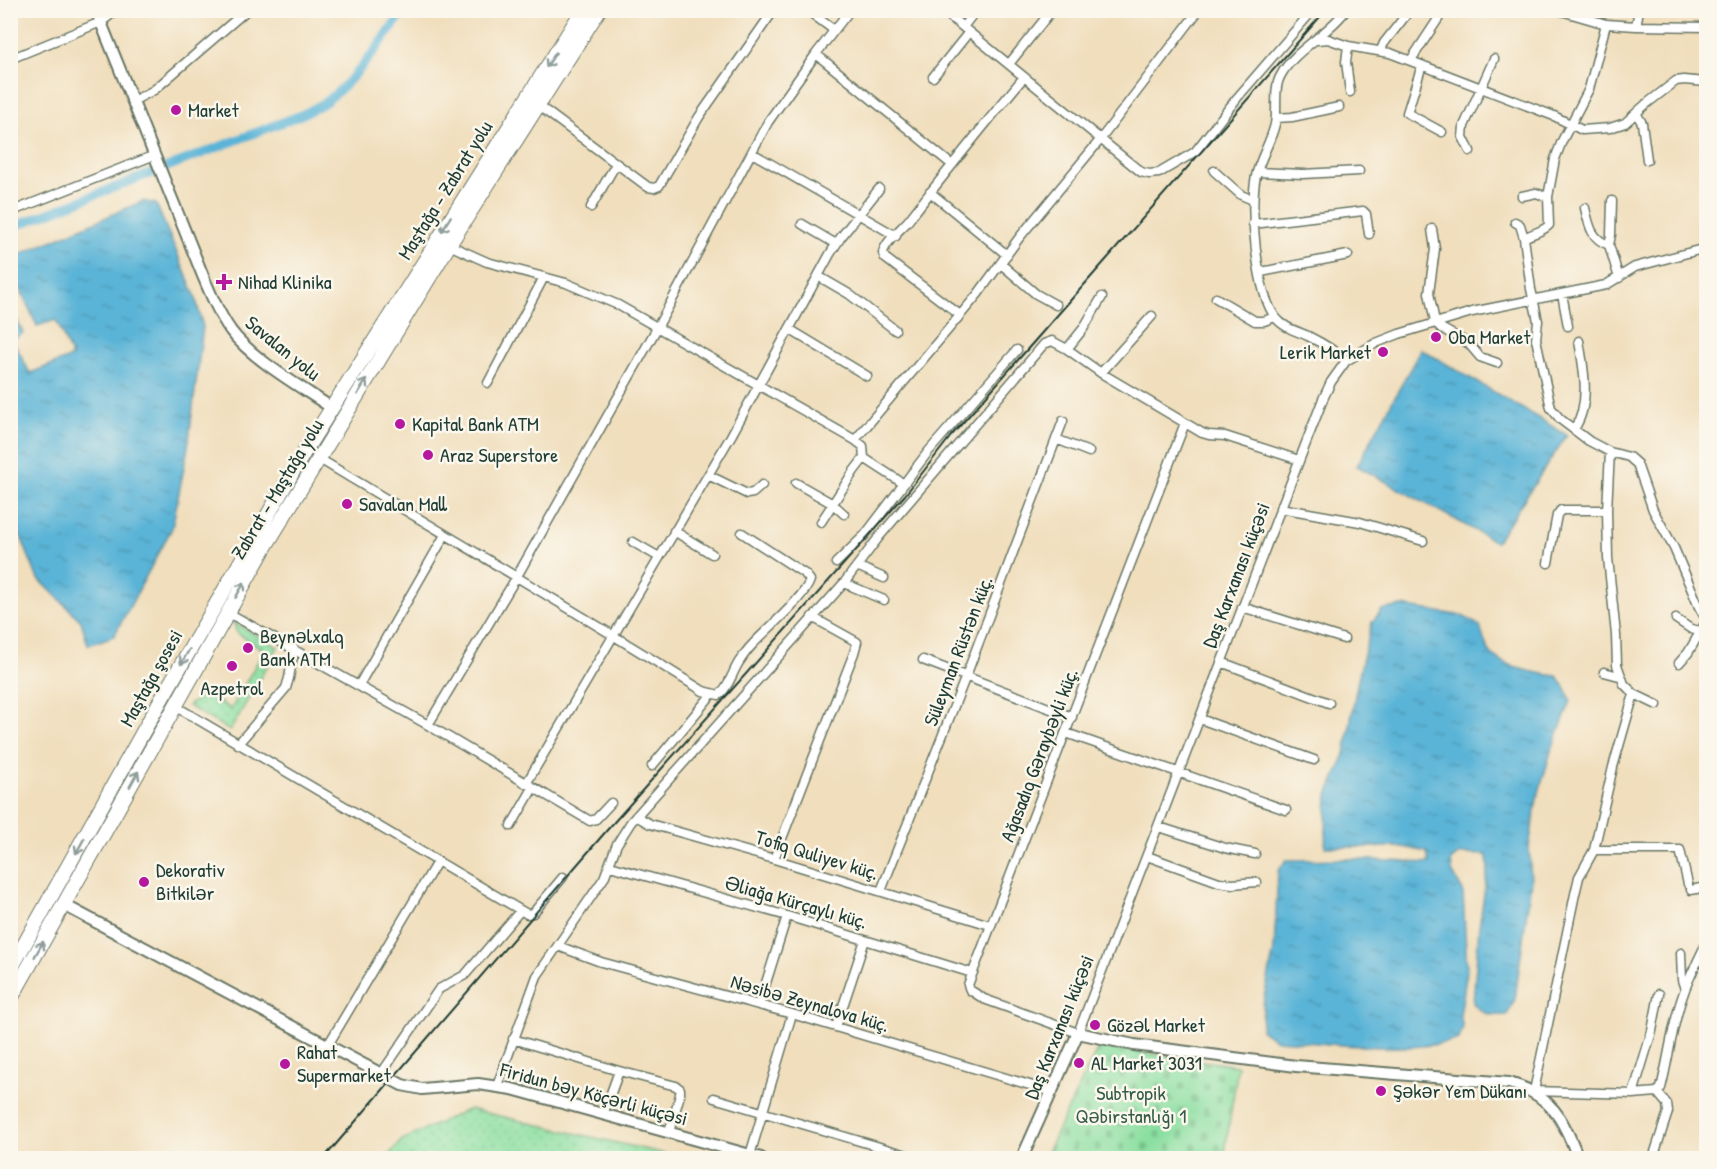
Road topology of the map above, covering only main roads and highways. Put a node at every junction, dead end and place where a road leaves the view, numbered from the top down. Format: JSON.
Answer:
{"nodes":[{"id":1,"x":582,"y":10,"type":"edge"},
{"id":2,"x":599,"y":10,"type":"edge"},
{"id":3,"x":332,"y":408,"type":"junction"},
{"id":4,"x":344,"y":416,"type":"junction"},
{"id":5,"x":51,"y":897,"type":"junction"},
{"id":6,"x":64,"y":905,"type":"junction"},
{"id":7,"x":10,"y":970,"type":"edge"},
{"id":8,"x":10,"y":1000,"type":"edge"}],
"edges":[{"from":1,"to":3,"type":"main road","name":"Maştağa - Zabrat yolu","one_way":true},
{"from":4,"to":2,"type":"main road","name":"Zabrat - Maştağa yolu","one_way":true},
{"from":3,"to":4,"type":"main road"},
{"from":3,"to":5,"type":"main road","name":"Maştağa şosesi","one_way":true},
{"from":6,"to":4,"type":"main road","name":"Zabrat - Maştağa yolu","one_way":true},
{"from":5,"to":6,"type":"main road"},
{"from":5,"to":7,"type":"main road","name":"Maştağa şosesi"},
{"from":8,"to":6,"type":"main road","name":"Zabrat - Maştağa yolu","one_way":true}]}
